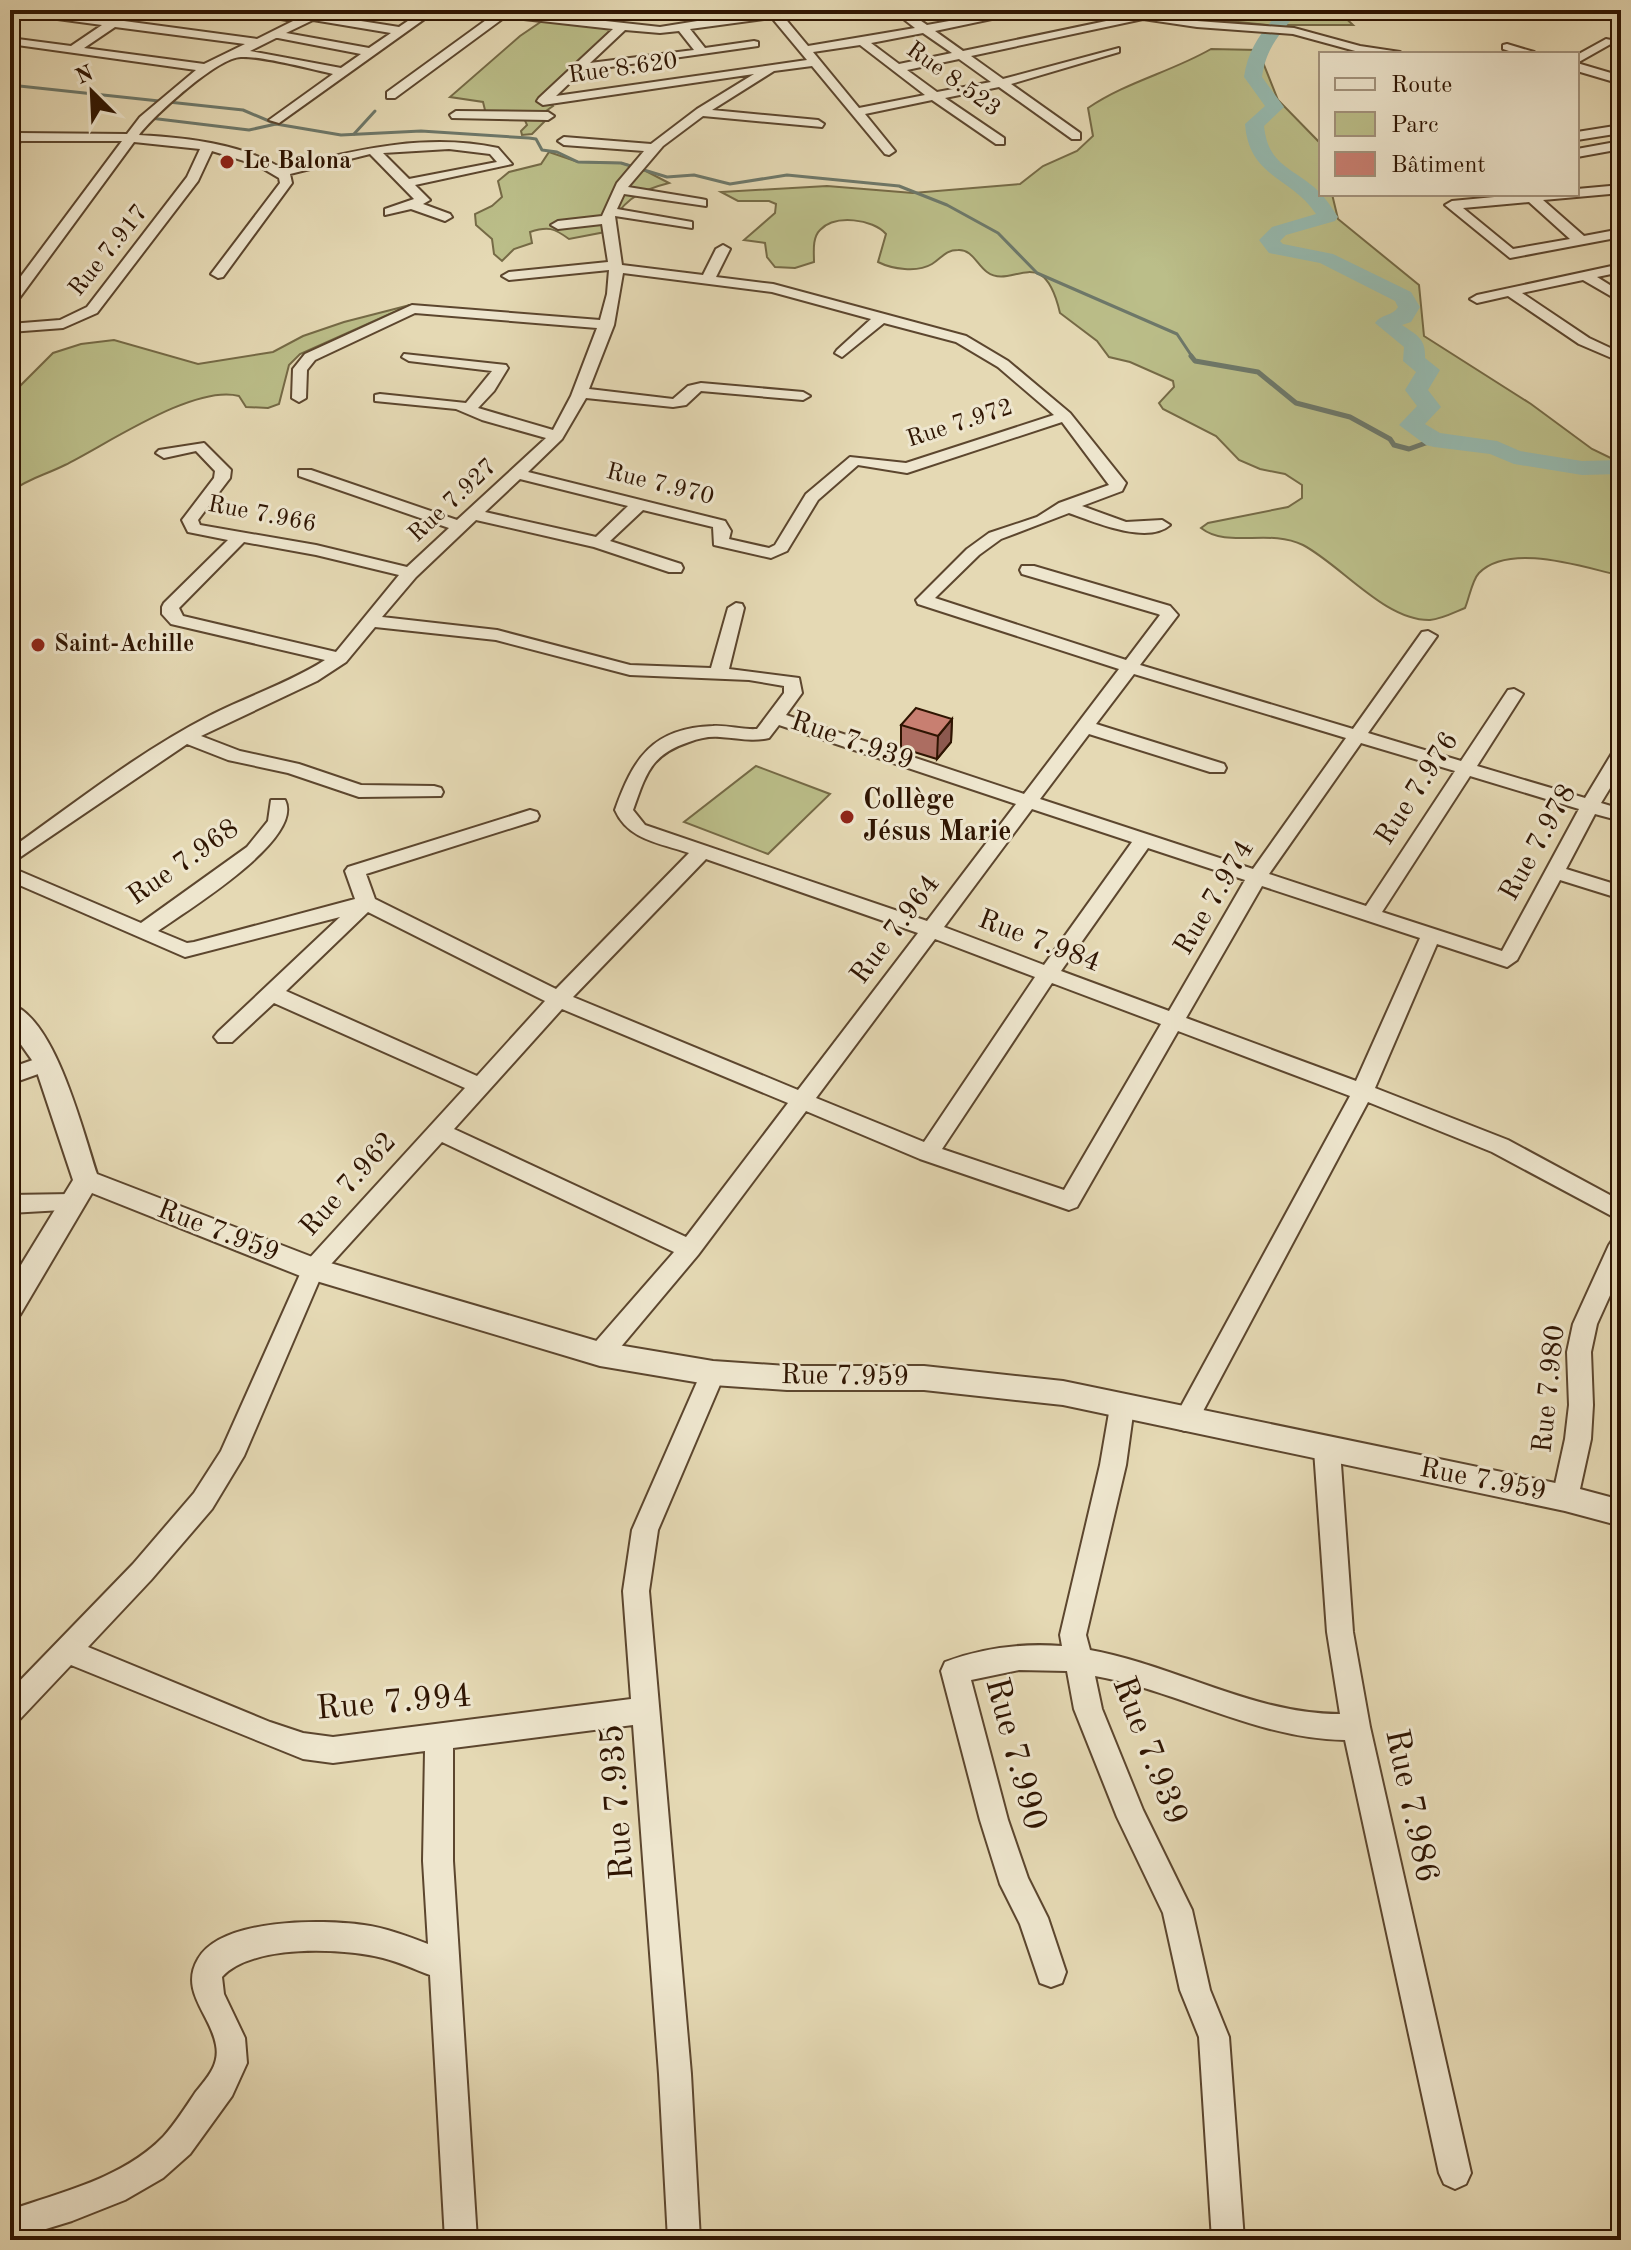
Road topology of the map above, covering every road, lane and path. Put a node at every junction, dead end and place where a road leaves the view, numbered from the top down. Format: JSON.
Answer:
{"nodes":[{"id":1,"x":13,"y":10,"type":"edge"},
{"id":2,"x":133,"y":10,"type":"edge"},
{"id":3,"x":234,"y":10,"type":"edge"},
{"id":4,"x":325,"y":10,"type":"edge"},
{"id":5,"x":431,"y":10,"type":"edge"},
{"id":6,"x":483,"y":10,"type":"edge"},
{"id":7,"x":584,"y":10,"type":"edge"},
{"id":8,"x":803,"y":10,"type":"edge"},
{"id":9,"x":898,"y":10,"type":"edge"},
{"id":10,"x":1028,"y":10,"type":"edge"},
{"id":11,"x":1112,"y":10,"type":"edge"},
{"id":12,"x":773,"y":12,"type":"edge"},
{"id":13,"x":503,"y":13,"type":"junction"},
{"id":14,"x":1145,"y":13,"type":"edge"},
{"id":15,"x":310,"y":18,"type":"junction"},
{"id":16,"x":554,"y":21,"type":"junction"},
{"id":17,"x":113,"y":23,"type":"junction"},
{"id":18,"x":621,"y":28,"type":"junction"},
{"id":19,"x":684,"y":29,"type":"junction"},
{"id":20,"x":927,"y":29,"type":"junction"},
{"id":21,"x":400,"y":31,"type":"junction"},
{"id":22,"x":278,"y":35,"type":"junction"},
{"id":23,"x":10,"y":41,"type":"edge"},
{"id":24,"x":862,"y":41,"type":"junction"},
{"id":25,"x":1610,"y":41,"type":"dead end"},
{"id":26,"x":261,"y":43,"type":"junction"},
{"id":27,"x":754,"y":44,"type":"dead end"},
{"id":28,"x":1507,"y":47,"type":"dead end"},
{"id":29,"x":73,"y":50,"type":"junction"},
{"id":30,"x":803,"y":50,"type":"junction"},
{"id":31,"x":1115,"y":50,"type":"dead end"},
{"id":32,"x":371,"y":52,"type":"junction"},
{"id":33,"x":702,"y":52,"type":"junction"},
{"id":34,"x":1381,"y":52,"type":"edge"},
{"id":35,"x":1523,"y":52,"type":"edge"},
{"id":36,"x":241,"y":53,"type":"junction"},
{"id":37,"x":962,"y":55,"type":"junction"},
{"id":38,"x":670,"y":56,"type":"junction"},
{"id":39,"x":1579,"y":59,"type":"edge"},
{"id":40,"x":815,"y":62,"type":"junction"},
{"id":41,"x":206,"y":68,"type":"junction"},
{"id":42,"x":580,"y":68,"type":"junction"},
{"id":43,"x":897,"y":68,"type":"junction"},
{"id":44,"x":1579,"y":68,"type":"edge"},
{"id":45,"x":769,"y":70,"type":"junction"},
{"id":46,"x":343,"y":72,"type":"junction"},
{"id":47,"x":1621,"y":80,"type":"edge"},
{"id":48,"x":691,"y":81,"type":"junction"},
{"id":49,"x":1002,"y":83,"type":"junction"},
{"id":50,"x":391,"y":95,"type":"dead end"},
{"id":51,"x":935,"y":97,"type":"junction"},
{"id":52,"x":552,"y":102,"type":"junction"},
{"id":53,"x":856,"y":112,"type":"junction"},
{"id":54,"x":704,"y":113,"type":"junction"},
{"id":55,"x":456,"y":115,"type":"dead end"},
{"id":56,"x":548,"y":116,"type":"junction"},
{"id":57,"x":275,"y":120,"type":"dead end"},
{"id":58,"x":818,"y":124,"type":"dead end"},
{"id":59,"x":539,"y":128,"type":"dead end"},
{"id":60,"x":1621,"y":129,"type":"edge"},
{"id":61,"x":1076,"y":136,"type":"dead end"},
{"id":62,"x":1579,"y":136,"type":"edge"},
{"id":63,"x":352,"y":138,"type":"dead end"},
{"id":64,"x":130,"y":139,"type":"junction"},
{"id":65,"x":13,"y":140,"type":"edge"},
{"id":66,"x":564,"y":141,"type":"dead end"},
{"id":67,"x":1000,"y":141,"type":"dead end"},
{"id":68,"x":1621,"y":145,"type":"edge"},
{"id":69,"x":207,"y":148,"type":"junction"},
{"id":70,"x":654,"y":148,"type":"junction"},
{"id":71,"x":370,"y":151,"type":"junction"},
{"id":72,"x":889,"y":151,"type":"dead end"},
{"id":73,"x":1579,"y":153,"type":"edge"},
{"id":74,"x":281,"y":172,"type":"junction"},
{"id":75,"x":630,"y":176,"type":"junction"},
{"id":76,"x":406,"y":183,"type":"junction"},
{"id":77,"x":1621,"y":189,"type":"edge"},
{"id":78,"x":1579,"y":193,"type":"edge"},
{"id":79,"x":1553,"y":196,"type":"edge"},
{"id":80,"x":1533,"y":198,"type":"junction"},
{"id":81,"x":701,"y":203,"type":"dead end"},
{"id":82,"x":413,"y":205,"type":"junction"},
{"id":83,"x":390,"y":212,"type":"dead end"},
{"id":84,"x":608,"y":215,"type":"junction"},
{"id":85,"x":445,"y":217,"type":"dead end"},
{"id":86,"x":558,"y":225,"type":"dead end"},
{"id":87,"x":687,"y":225,"type":"dead end"},
{"id":88,"x":1621,"y":233,"type":"edge"},
{"id":89,"x":1580,"y":240,"type":"junction"},
{"id":90,"x":723,"y":249,"type":"dead end"},
{"id":91,"x":616,"y":266,"type":"junction"},
{"id":92,"x":1621,"y":268,"type":"edge"},
{"id":93,"x":218,"y":274,"type":"dead end"},
{"id":94,"x":509,"y":276,"type":"dead end"},
{"id":95,"x":1586,"y":276,"type":"junction"},
{"id":96,"x":708,"y":279,"type":"junction"},
{"id":97,"x":1511,"y":292,"type":"junction"},
{"id":98,"x":1621,"y":298,"type":"edge"},
{"id":99,"x":1477,"y":299,"type":"dead end"},
{"id":100,"x":10,"y":301,"type":"edge"},
{"id":101,"x":883,"y":316,"type":"junction"},
{"id":102,"x":607,"y":325,"type":"junction"},
{"id":103,"x":10,"y":328,"type":"edge"},
{"id":104,"x":842,"y":353,"type":"dead end"},
{"id":105,"x":409,"y":357,"type":"dead end"},
{"id":106,"x":1621,"y":358,"type":"edge"},
{"id":107,"x":582,"y":393,"type":"junction"},
{"id":108,"x":803,"y":396,"type":"dead end"},
{"id":109,"x":299,"y":398,"type":"dead end"},
{"id":110,"x":380,"y":398,"type":"dead end"},
{"id":111,"x":470,"y":407,"type":"junction"},
{"id":112,"x":1065,"y":416,"type":"junction"},
{"id":113,"x":557,"y":436,"type":"junction"},
{"id":114,"x":164,"y":453,"type":"dead end"},
{"id":115,"x":305,"y":473,"type":"dead end"},
{"id":116,"x":518,"y":474,"type":"junction"},
{"id":117,"x":641,"y":503,"type":"junction"},
{"id":118,"x":1065,"y":506,"type":"junction"},
{"id":119,"x":476,"y":515,"type":"junction"},
{"id":120,"x":1162,"y":525,"type":"dead end"},
{"id":121,"x":461,"y":527,"type":"junction"},
{"id":122,"x":239,"y":538,"type":"junction"},
{"id":123,"x":599,"y":543,"type":"junction"},
{"id":124,"x":771,"y":553,"type":"joint"},
{"id":125,"x":675,"y":568,"type":"dead end"},
{"id":126,"x":1028,"y":570,"type":"dead end"},
{"id":127,"x":410,"y":573,"type":"junction"},
{"id":128,"x":736,"y":608,"type":"dead end"},
{"id":129,"x":369,"y":621,"type":"junction"},
{"id":130,"x":1428,"y":636,"type":"dead end"},
{"id":131,"x":340,"y":658,"type":"junction"},
{"id":132,"x":1132,"y":668,"type":"junction"},
{"id":133,"x":719,"y":673,"type":"junction"},
{"id":134,"x":1514,"y":694,"type":"dead end"},
{"id":135,"x":777,"y":718,"type":"junction"},
{"id":136,"x":1086,"y":727,"type":"junction"},
{"id":137,"x":1358,"y":736,"type":"junction"},
{"id":138,"x":186,"y":737,"type":"junction"},
{"id":139,"x":1621,"y":754,"type":"edge"},
{"id":140,"x":1217,"y":768,"type":"dead end"},
{"id":141,"x":1465,"y":768,"type":"junction"},
{"id":142,"x":434,"y":792,"type":"dead end"},
{"id":143,"x":1029,"y":801,"type":"junction"},
{"id":144,"x":278,"y":804,"type":"dead end"},
{"id":145,"x":1590,"y":806,"type":"junction"},
{"id":146,"x":1621,"y":815,"type":"edge"},
{"id":147,"x":530,"y":816,"type":"dead end"},
{"id":148,"x":1144,"y":839,"type":"junction"},
{"id":149,"x":702,"y":851,"type":"junction"},
{"id":150,"x":10,"y":858,"type":"edge"},
{"id":151,"x":1554,"y":872,"type":"junction"},
{"id":152,"x":10,"y":873,"type":"edge"},
{"id":153,"x":1257,"y":877,"type":"junction"},
{"id":154,"x":1621,"y":893,"type":"edge"},
{"id":155,"x":366,"y":903,"type":"junction"},
{"id":156,"x":1370,"y":915,"type":"junction"},
{"id":157,"x":930,"y":930,"type":"junction"},
{"id":158,"x":143,"y":932,"type":"junction"},
{"id":159,"x":1431,"y":935,"type":"junction"},
{"id":160,"x":1507,"y":960,"type":"joint"},
{"id":161,"x":1047,"y":975,"type":"junction"},
{"id":162,"x":271,"y":993,"type":"junction"},
{"id":163,"x":559,"y":999,"type":"junction"},
{"id":164,"x":10,"y":1013,"type":"edge"},
{"id":165,"x":1174,"y":1023,"type":"junction"},
{"id":166,"x":225,"y":1037,"type":"dead end"},
{"id":167,"x":47,"y":1063,"type":"junction"},
{"id":168,"x":10,"y":1076,"type":"edge"},
{"id":169,"x":480,"y":1086,"type":"junction"},
{"id":170,"x":1362,"y":1093,"type":"junction"},
{"id":171,"x":802,"y":1102,"type":"junction"},
{"id":172,"x":439,"y":1131,"type":"junction"},
{"id":173,"x":928,"y":1153,"type":"junction"},
{"id":174,"x":79,"y":1192,"type":"junction"},
{"id":175,"x":10,"y":1204,"type":"edge"},
{"id":176,"x":1621,"y":1212,"type":"edge"},
{"id":177,"x":1621,"y":1245,"type":"edge"},
{"id":178,"x":690,"y":1249,"type":"junction"},
{"id":179,"x":313,"y":1269,"type":"junction"},
{"id":180,"x":10,"y":1307,"type":"edge"},
{"id":181,"x":600,"y":1354,"type":"junction"},
{"id":182,"x":713,"y":1373,"type":"junction"},
{"id":183,"x":1122,"y":1407,"type":"junction"},
{"id":184,"x":1185,"y":1421,"type":"junction"},
{"id":185,"x":1327,"y":1450,"type":"junction"},
{"id":186,"x":1565,"y":1498,"type":"junction"},
{"id":187,"x":1621,"y":1513,"type":"edge"},
{"id":188,"x":68,"y":1651,"type":"junction"},
{"id":189,"x":1079,"y":1661,"type":"junction"},
{"id":190,"x":10,"y":1710,"type":"edge"},
{"id":191,"x":647,"y":1710,"type":"junction"},
{"id":192,"x":1356,"y":1727,"type":"junction"},
{"id":193,"x":439,"y":1737,"type":"junction"},
{"id":194,"x":445,"y":1965,"type":"junction"},
{"id":195,"x":1051,"y":1972,"type":"dead end"},
{"id":196,"x":1455,"y":2173,"type":"dead end"},
{"id":197,"x":10,"y":2226,"type":"edge"},
{"id":198,"x":461,"y":2240,"type":"edge"},
{"id":199,"x":684,"y":2240,"type":"edge"},
{"id":200,"x":1228,"y":2240,"type":"edge"}],
"edges":[{"from":1,"to":17,"type":"street"},
{"from":2,"to":17,"type":"street"},
{"from":3,"to":15,"type":"street"},
{"from":4,"to":15,"type":"street"},
{"from":5,"to":21,"type":"street"},
{"from":6,"to":13,"type":"street"},
{"from":7,"to":16,"type":"street"},
{"from":8,"to":12,"type":"street"},
{"from":9,"to":20,"type":"street"},
{"from":10,"to":20,"type":"street","name":"Rue 8.523"},
{"from":11,"to":14,"type":"street"},
{"from":12,"to":19,"type":"street"},
{"from":12,"to":30,"type":"street"},
{"from":13,"to":16,"type":"street"},
{"from":13,"to":50,"type":"street"},
{"from":14,"to":34,"type":"street"},
{"from":14,"to":37,"type":"street"},
{"from":15,"to":21,"type":"street"},
{"from":15,"to":22,"type":"street"},
{"from":16,"to":18,"type":"street"},
{"from":17,"to":26,"type":"street"},
{"from":17,"to":29,"type":"street"},
{"from":18,"to":19,"type":"street"},
{"from":18,"to":42,"type":"street","name":"Rue 8.620"},
{"from":19,"to":33,"type":"street"},
{"from":20,"to":24,"type":"street","name":"Rue 8.523"},
{"from":20,"to":37,"type":"street"},
{"from":21,"to":32,"type":"street"},
{"from":22,"to":26,"type":"street"},
{"from":22,"to":32,"type":"street"},
{"from":23,"to":29,"type":"street"},
{"from":24,"to":30,"type":"street"},
{"from":24,"to":43,"type":"street","name":"Rue 8.523"},
{"from":25,"to":39,"type":"street"},
{"from":26,"to":36,"type":"street"},
{"from":27,"to":33,"type":"street"},
{"from":28,"to":35,"type":"street"},
{"from":29,"to":41,"type":"street"},
{"from":30,"to":40,"type":"street"},
{"from":31,"to":49,"type":"street"},
{"from":32,"to":46,"type":"street"},
{"from":33,"to":38,"type":"street"},
{"from":36,"to":41,"type":"street"},
{"from":36,"to":46,"type":"street"},
{"from":37,"to":43,"type":"street"},
{"from":37,"to":49,"type":"street"},
{"from":38,"to":42,"type":"street"},
{"from":38,"to":48,"type":"street"},
{"from":40,"to":45,"type":"street","name":"Rue 8.620"},
{"from":40,"to":53,"type":"street"},
{"from":41,"to":64,"type":"street"},
{"from":42,"to":52,"type":"street","name":"Rue 8.620"},
{"from":43,"to":51,"type":"street","name":"Rue 8.523"},
{"from":44,"to":47,"type":"street"},
{"from":45,"to":48,"type":"street","name":"Rue 8.620"},
{"from":45,"to":54,"type":"street"},
{"from":46,"to":57,"type":"street"},
{"from":48,"to":52,"type":"street","name":"Rue 8.620"},
{"from":49,"to":51,"type":"street"},
{"from":49,"to":61,"type":"street"},
{"from":51,"to":53,"type":"street"},
{"from":51,"to":67,"type":"street","name":"Rue 8.523"},
{"from":52,"to":56,"type":"street"},
{"from":53,"to":72,"type":"street"},
{"from":54,"to":58,"type":"street"},
{"from":54,"to":70,"type":"street"},
{"from":55,"to":56,"type":"street"},
{"from":56,"to":59,"type":"street"},
{"from":60,"to":62,"type":"street"},
{"from":63,"to":71,"type":"street"},
{"from":64,"to":65,"type":"street"},
{"from":64,"to":69,"type":"street"},
{"from":64,"to":100,"type":"street"},
{"from":66,"to":70,"type":"street"},
{"from":68,"to":73,"type":"street"},
{"from":69,"to":74,"type":"street"},
{"from":69,"to":103,"type":"street","name":"Rue 7.917"},
{"from":70,"to":75,"type":"street"},
{"from":71,"to":74,"type":"street"},
{"from":71,"to":76,"type":"street"},
{"from":71,"to":76,"type":"street"},
{"from":74,"to":93,"type":"street"},
{"from":75,"to":81,"type":"street"},
{"from":75,"to":84,"type":"street"},
{"from":76,"to":82,"type":"street"},
{"from":77,"to":78,"type":"street"},
{"from":79,"to":80,"type":"street"},
{"from":80,"to":89,"type":"street"},
{"from":80,"to":89,"type":"street"},
{"from":82,"to":83,"type":"street"},
{"from":82,"to":85,"type":"street"},
{"from":84,"to":86,"type":"street"},
{"from":84,"to":87,"type":"street"},
{"from":84,"to":91,"type":"street","name":"Rue 7.927"},
{"from":88,"to":89,"type":"street"},
{"from":90,"to":96,"type":"street"},
{"from":91,"to":94,"type":"street"},
{"from":91,"to":96,"type":"street"},
{"from":91,"to":102,"type":"street","name":"Rue 7.927"},
{"from":92,"to":95,"type":"street"},
{"from":95,"to":97,"type":"street"},
{"from":95,"to":98,"type":"street"},
{"from":96,"to":101,"type":"street"},
{"from":97,"to":99,"type":"street"},
{"from":97,"to":106,"type":"street"},
{"from":101,"to":104,"type":"street"},
{"from":101,"to":112,"type":"street"},
{"from":102,"to":107,"type":"street","name":"Rue 7.927"},
{"from":102,"to":109,"type":"street"},
{"from":105,"to":111,"type":"street"},
{"from":107,"to":108,"type":"street"},
{"from":107,"to":113,"type":"street","name":"Rue 7.927"},
{"from":110,"to":111,"type":"street"},
{"from":111,"to":113,"type":"street"},
{"from":112,"to":118,"type":"street"},
{"from":112,"to":124,"type":"street","name":"Rue 7.972"},
{"from":113,"to":116,"type":"street","name":"Rue 7.927"},
{"from":114,"to":122,"type":"street","name":"Rue 7.966"},
{"from":115,"to":121,"type":"street"},
{"from":116,"to":117,"type":"street","name":"Rue 7.970"},
{"from":116,"to":119,"type":"street","name":"Rue 7.927"},
{"from":117,"to":123,"type":"street"},
{"from":117,"to":124,"type":"street","name":"Rue 7.970"},
{"from":118,"to":120,"type":"street"},
{"from":118,"to":132,"type":"street"},
{"from":119,"to":121,"type":"street","name":"Rue 7.927"},
{"from":119,"to":123,"type":"street"},
{"from":121,"to":127,"type":"street","name":"Rue 7.927"},
{"from":122,"to":127,"type":"street","name":"Rue 7.966"},
{"from":122,"to":131,"type":"street"},
{"from":123,"to":125,"type":"street"},
{"from":126,"to":132,"type":"street","name":"Rue 7.964"},
{"from":127,"to":129,"type":"street","name":"Rue 7.927"},
{"from":128,"to":133,"type":"street"},
{"from":129,"to":131,"type":"street","name":"Rue 7.927"},
{"from":129,"to":133,"type":"street","name":"Rue 7.939"},
{"from":130,"to":137,"type":"street","name":"Rue 7.974"},
{"from":131,"to":138,"type":"street","name":"Rue 7.927"},
{"from":132,"to":136,"type":"street","name":"Rue 7.964"},
{"from":132,"to":137,"type":"street"},
{"from":133,"to":135,"type":"street","name":"Rue 7.939"},
{"from":134,"to":141,"type":"street","name":"Rue 7.976"},
{"from":135,"to":143,"type":"street","name":"Rue 7.939"},
{"from":135,"to":149,"type":"street","name":"Rue 7.984"},
{"from":136,"to":140,"type":"street"},
{"from":136,"to":143,"type":"street","name":"Rue 7.964"},
{"from":137,"to":141,"type":"street"},
{"from":137,"to":153,"type":"street","name":"Rue 7.974"},
{"from":138,"to":142,"type":"street"},
{"from":138,"to":150,"type":"street","name":"Rue 7.927"},
{"from":139,"to":145,"type":"street","name":"Rue 7.978"},
{"from":141,"to":145,"type":"street"},
{"from":141,"to":156,"type":"street","name":"Rue 7.976"},
{"from":143,"to":148,"type":"street","name":"Rue 7.939"},
{"from":143,"to":157,"type":"street","name":"Rue 7.964"},
{"from":144,"to":158,"type":"street","name":"Rue 7.968"},
{"from":145,"to":146,"type":"street"},
{"from":145,"to":151,"type":"street","name":"Rue 7.978"},
{"from":147,"to":155,"type":"street"},
{"from":148,"to":153,"type":"street","name":"Rue 7.939"},
{"from":148,"to":161,"type":"street"},
{"from":149,"to":157,"type":"street","name":"Rue 7.984"},
{"from":149,"to":163,"type":"street","name":"Rue 7.962"},
{"from":151,"to":154,"type":"street"},
{"from":151,"to":160,"type":"street","name":"Rue 7.978"},
{"from":152,"to":158,"type":"street","name":"Rue 7.968"},
{"from":153,"to":156,"type":"street","name":"Rue 7.939"},
{"from":153,"to":165,"type":"street","name":"Rue 7.974"},
{"from":155,"to":158,"type":"street"},
{"from":155,"to":162,"type":"street"},
{"from":155,"to":163,"type":"street"},
{"from":156,"to":159,"type":"street","name":"Rue 7.939"},
{"from":157,"to":161,"type":"street","name":"Rue 7.984"},
{"from":157,"to":171,"type":"street","name":"Rue 7.964"},
{"from":159,"to":160,"type":"street","name":"Rue 7.939"},
{"from":159,"to":170,"type":"street"},
{"from":161,"to":165,"type":"street","name":"Rue 7.984"},
{"from":161,"to":173,"type":"street"},
{"from":162,"to":166,"type":"street"},
{"from":162,"to":169,"type":"street"},
{"from":163,"to":169,"type":"street","name":"Rue 7.962"},
{"from":163,"to":171,"type":"street"},
{"from":164,"to":167,"type":"street"},
{"from":165,"to":170,"type":"street","name":"Rue 7.984"},
{"from":165,"to":173,"type":"street","name":"Rue 7.974"},
{"from":167,"to":168,"type":"street"},
{"from":167,"to":174,"type":"street"},
{"from":169,"to":172,"type":"street","name":"Rue 7.962"},
{"from":170,"to":176,"type":"street","name":"Rue 7.984"},
{"from":170,"to":184,"type":"street"},
{"from":171,"to":173,"type":"street"},
{"from":171,"to":178,"type":"street","name":"Rue 7.964"},
{"from":172,"to":178,"type":"street"},
{"from":172,"to":179,"type":"street","name":"Rue 7.962"},
{"from":174,"to":175,"type":"street"},
{"from":174,"to":179,"type":"street","name":"Rue 7.959"},
{"from":174,"to":180,"type":"street"},
{"from":177,"to":186,"type":"street","name":"Rue 7.980"},
{"from":178,"to":181,"type":"street","name":"Rue 7.964"},
{"from":179,"to":181,"type":"street","name":"Rue 7.959"},
{"from":179,"to":188,"type":"street","name":"Rue 7.962"},
{"from":181,"to":182,"type":"street","name":"Rue 7.959"},
{"from":182,"to":183,"type":"street","name":"Rue 7.959"},
{"from":182,"to":191,"type":"street","name":"Rue 7.935"},
{"from":183,"to":184,"type":"street","name":"Rue 7.959"},
{"from":183,"to":189,"type":"street","name":"Rue 7.939"},
{"from":184,"to":185,"type":"street","name":"Rue 7.959"},
{"from":185,"to":186,"type":"street","name":"Rue 7.959"},
{"from":185,"to":192,"type":"street","name":"Rue 7.986"},
{"from":186,"to":187,"type":"street","name":"Rue 7.959"},
{"from":188,"to":190,"type":"street","name":"Rue 7.962"},
{"from":188,"to":193,"type":"street","name":"Rue 7.994"},
{"from":189,"to":192,"type":"street","name":"Rue 7.990"},
{"from":189,"to":195,"type":"street","name":"Rue 7.990"},
{"from":189,"to":200,"type":"street","name":"Rue 7.939"},
{"from":191,"to":193,"type":"street","name":"Rue 7.994"},
{"from":191,"to":199,"type":"street","name":"Rue 7.935"},
{"from":192,"to":196,"type":"street","name":"Rue 7.986"},
{"from":193,"to":194,"type":"street"},
{"from":194,"to":197,"type":"street"},
{"from":194,"to":198,"type":"street"}]}
